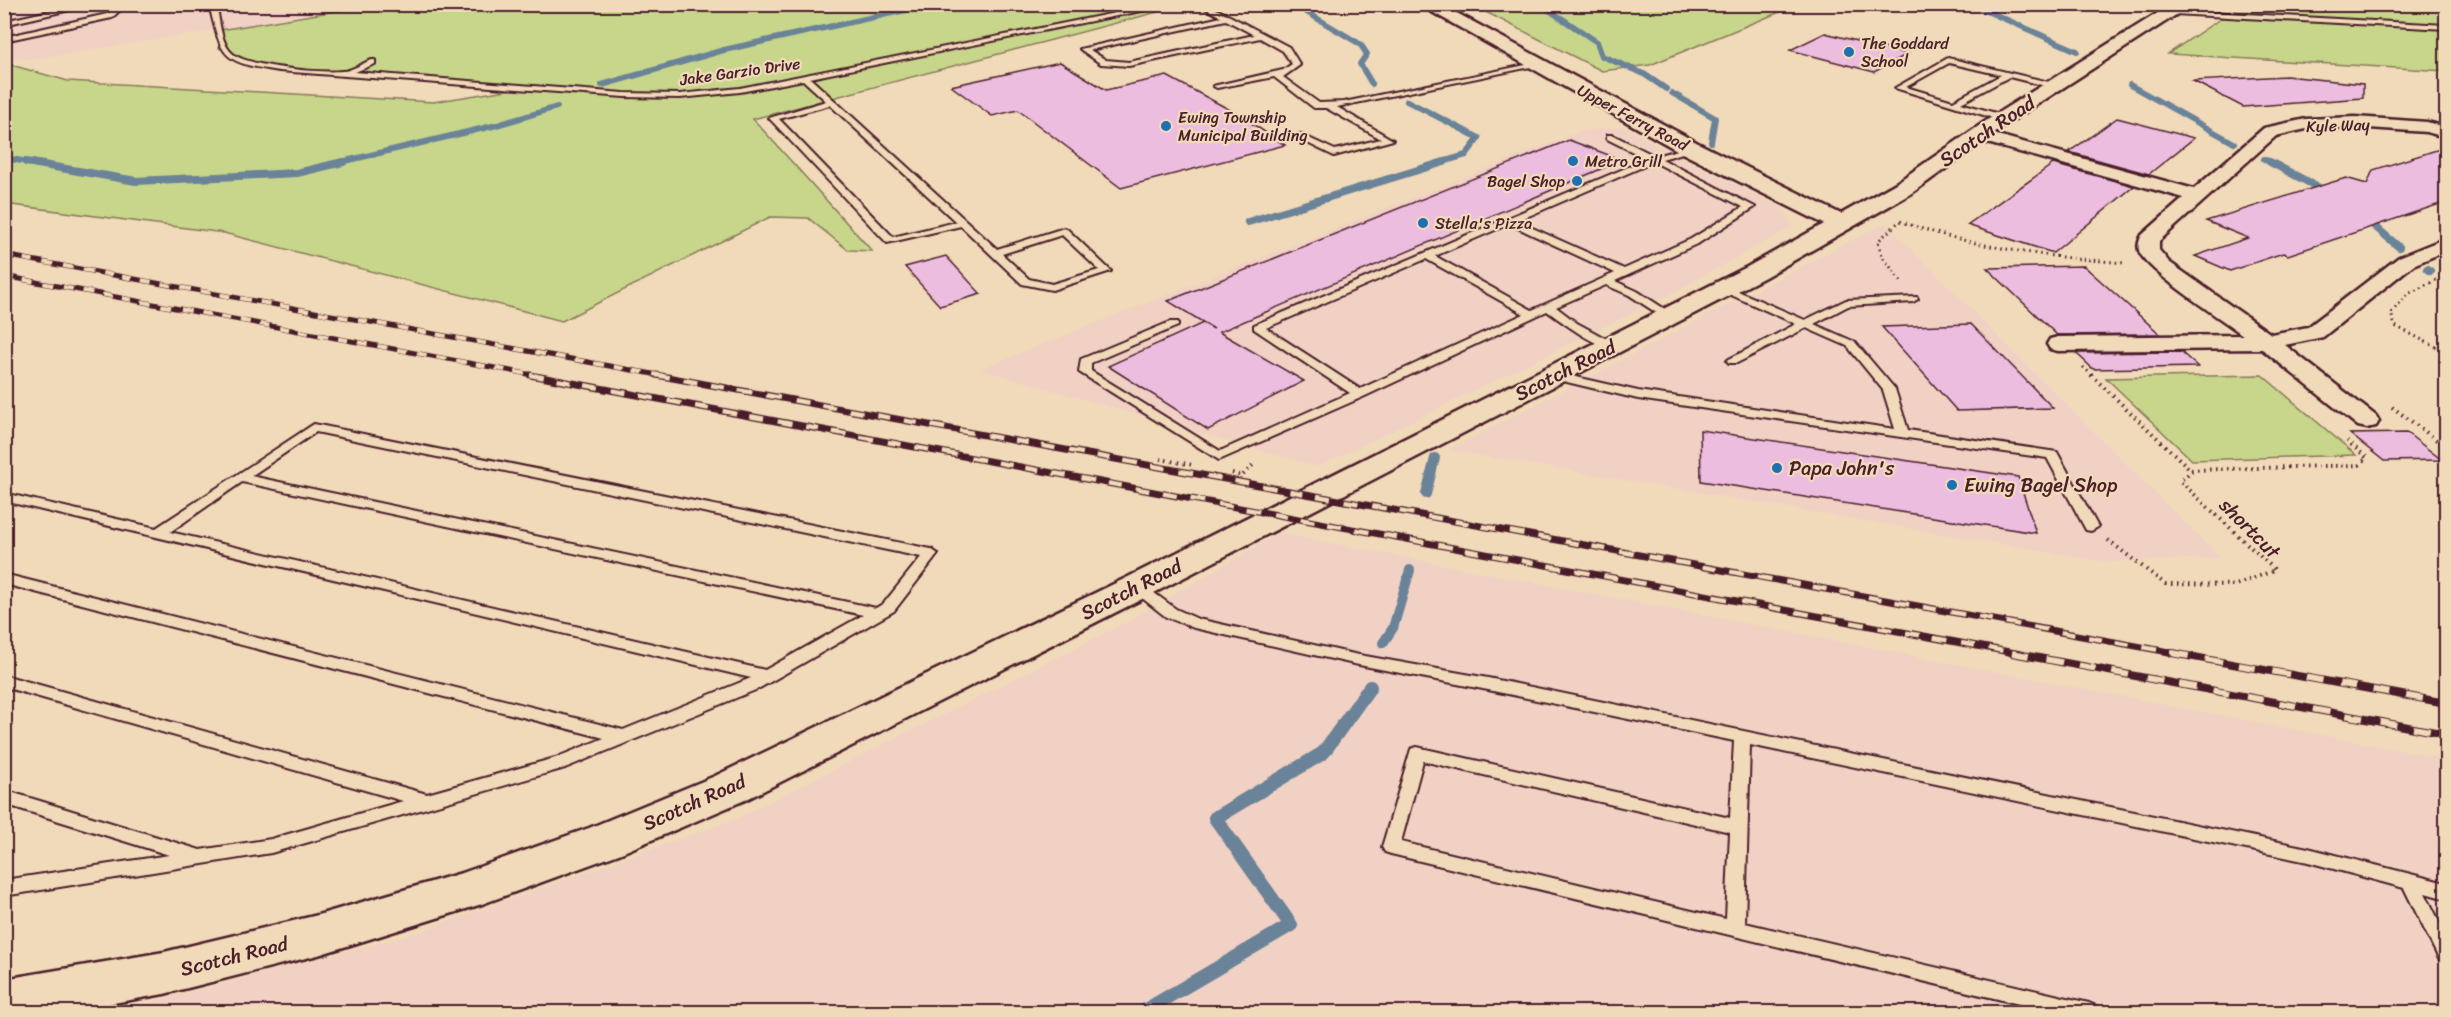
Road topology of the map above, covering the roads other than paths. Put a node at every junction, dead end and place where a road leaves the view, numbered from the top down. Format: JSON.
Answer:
{"nodes":[{"id":1,"x":93,"y":4,"type":"edge"},
{"id":2,"x":119,"y":4,"type":"edge"},
{"id":3,"x":1173,"y":4,"type":"edge"},
{"id":4,"x":1201,"y":4,"type":"edge"},
{"id":5,"x":1426,"y":4,"type":"edge"},
{"id":6,"x":2145,"y":4,"type":"edge"},
{"id":7,"x":215,"y":5,"type":"edge"},
{"id":8,"x":2179,"y":8,"type":"edge"},
{"id":9,"x":1227,"y":18,"type":"junction"},
{"id":10,"x":4,"y":23,"type":"edge"},
{"id":11,"x":2446,"y":27,"type":"edge"},
{"id":12,"x":1261,"y":36,"type":"junction"},
{"id":13,"x":4,"y":39,"type":"edge"},
{"id":14,"x":372,"y":62,"type":"dead end"},
{"id":15,"x":1536,"y":64,"type":"junction"},
{"id":16,"x":463,"y":72,"type":"dead end"},
{"id":17,"x":1286,"y":72,"type":"junction"},
{"id":18,"x":345,"y":74,"type":"junction"},
{"id":19,"x":2008,"y":75,"type":"junction"},
{"id":20,"x":804,"y":77,"type":"junction"},
{"id":21,"x":448,"y":82,"type":"junction"},
{"id":22,"x":1217,"y":86,"type":"dead end"},
{"id":23,"x":2054,"y":86,"type":"junction"},
{"id":24,"x":833,"y":102,"type":"junction"},
{"id":25,"x":1954,"y":104,"type":"junction"},
{"id":26,"x":1327,"y":105,"type":"junction"},
{"id":27,"x":1992,"y":125,"type":"junction"},
{"id":28,"x":2446,"y":132,"type":"edge"},
{"id":29,"x":1297,"y":136,"type":"dead end"},
{"id":30,"x":1610,"y":137,"type":"dead end"},
{"id":31,"x":1690,"y":148,"type":"junction"},
{"id":32,"x":1654,"y":159,"type":"junction"},
{"id":33,"x":2205,"y":190,"type":"junction"},
{"id":34,"x":1510,"y":221,"type":"junction"},
{"id":35,"x":963,"y":224,"type":"junction"},
{"id":36,"x":1843,"y":224,"type":"junction"},
{"id":37,"x":2446,"y":244,"type":"edge"},
{"id":38,"x":996,"y":253,"type":"junction"},
{"id":39,"x":1428,"y":256,"type":"junction"},
{"id":40,"x":1624,"y":273,"type":"junction"},
{"id":41,"x":1607,"y":280,"type":"junction"},
{"id":42,"x":1724,"y":288,"type":"junction"},
{"id":43,"x":1913,"y":299,"type":"road end"},
{"id":44,"x":1548,"y":307,"type":"junction"},
{"id":45,"x":1532,"y":314,"type":"junction"},
{"id":46,"x":1670,"y":316,"type":"junction"},
{"id":47,"x":1174,"y":324,"type":"dead end"},
{"id":48,"x":1806,"y":324,"type":"junction"},
{"id":49,"x":2267,"y":342,"type":"junction"},
{"id":50,"x":2058,"y":344,"type":"road end"},
{"id":51,"x":1612,"y":346,"type":"junction"},
{"id":52,"x":1732,"y":361,"type":"dead end"},
{"id":53,"x":1554,"y":376,"type":"junction"},
{"id":54,"x":1359,"y":394,"type":"junction"},
{"id":55,"x":2367,"y":421,"type":"dead end"},
{"id":56,"x":1903,"y":434,"type":"junction"},
{"id":57,"x":241,"y":478,"type":"junction"},
{"id":58,"x":4,"y":497,"type":"edge"},
{"id":59,"x":2091,"y":527,"type":"road end"},
{"id":60,"x":158,"y":533,"type":"junction"},
{"id":61,"x":4,"y":579,"type":"edge"},
{"id":62,"x":1137,"y":587,"type":"junction"},
{"id":63,"x":877,"y":613,"type":"junction"},
{"id":64,"x":766,"y":676,"type":"junction"},
{"id":65,"x":4,"y":681,"type":"edge"},
{"id":66,"x":625,"y":737,"type":"junction"},
{"id":67,"x":1742,"y":737,"type":"junction"},
{"id":68,"x":4,"y":797,"type":"edge"},
{"id":69,"x":427,"y":801,"type":"junction"},
{"id":70,"x":1740,"y":827,"type":"junction"},
{"id":71,"x":200,"y":857,"type":"junction"},
{"id":72,"x":2409,"y":880,"type":"junction"},
{"id":73,"x":4,"y":888,"type":"edge"},
{"id":74,"x":2446,"y":891,"type":"edge"},
{"id":75,"x":1735,"y":929,"type":"junction"},
{"id":76,"x":2446,"y":953,"type":"edge"},
{"id":77,"x":4,"y":1001,"type":"edge"},
{"id":78,"x":2089,"y":1012,"type":"edge"}],
"edges":[{"from":1,"to":10,"type":"lane"},
{"from":2,"to":13,"type":"lane"},
{"from":3,"to":20,"type":"lane","name":"Jake Garzio Drive"},
{"from":4,"to":9,"type":"lane"},
{"from":5,"to":15,"type":"main road","name":"Upper Ferry Road"},
{"from":6,"to":8,"type":"lane"},
{"from":7,"to":18,"type":"lane","name":"Jake Garzio Drive"},
{"from":8,"to":11,"type":"lane"},
{"from":8,"to":23,"type":"main road","name":"Scotch Road"},
{"from":9,"to":12,"type":"lane"},
{"from":9,"to":12,"type":"lane"},
{"from":12,"to":17,"type":"lane"},
{"from":14,"to":18,"type":"lane"},
{"from":15,"to":26,"type":"lane"},
{"from":15,"to":31,"type":"main road","name":"Upper Ferry Road"},
{"from":16,"to":21,"type":"lane"},
{"from":17,"to":22,"type":"lane"},
{"from":17,"to":26,"type":"lane"},
{"from":18,"to":21,"type":"lane","name":"Jake Garzio Drive"},
{"from":19,"to":23,"type":"lane"},
{"from":19,"to":25,"type":"lane"},
{"from":19,"to":25,"type":"lane"},
{"from":20,"to":21,"type":"lane","name":"Jake Garzio Drive"},
{"from":20,"to":24,"type":"lane"},
{"from":23,"to":27,"type":"main road","name":"Scotch Road"},
{"from":24,"to":35,"type":"lane"},
{"from":24,"to":35,"type":"lane"},
{"from":25,"to":27,"type":"lane"},
{"from":26,"to":29,"type":"lane"},
{"from":27,"to":33,"type":"street"},
{"from":27,"to":36,"type":"main road","name":"Scotch Road"},
{"from":28,"to":33,"type":"street","name":"Kyle Way"},
{"from":30,"to":32,"type":"lane"},
{"from":31,"to":32,"type":"lane"},
{"from":31,"to":36,"type":"main road","name":"Upper Ferry Road"},
{"from":32,"to":34,"type":"lane"},
{"from":32,"to":40,"type":"lane"},
{"from":33,"to":49,"type":"street","name":"Kyle Way"},
{"from":34,"to":39,"type":"lane"},
{"from":34,"to":40,"type":"lane"},
{"from":35,"to":38,"type":"lane"},
{"from":36,"to":42,"type":"main road","name":"Scotch Road"},
{"from":37,"to":49,"type":"street"},
{"from":38,"to":38,"type":"lane"},
{"from":39,"to":45,"type":"lane"},
{"from":39,"to":54,"type":"lane"},
{"from":40,"to":41,"type":"lane"},
{"from":41,"to":44,"type":"lane"},
{"from":41,"to":46,"type":"lane"},
{"from":42,"to":46,"type":"main road","name":"Scotch Road"},
{"from":42,"to":48,"type":"lane"},
{"from":43,"to":48,"type":"lane"},
{"from":44,"to":45,"type":"lane"},
{"from":44,"to":51,"type":"lane"},
{"from":45,"to":54,"type":"lane"},
{"from":46,"to":51,"type":"main road","name":"Scotch Road"},
{"from":47,"to":54,"type":"lane"},
{"from":48,"to":52,"type":"lane"},
{"from":48,"to":56,"type":"lane"},
{"from":49,"to":50,"type":"street"},
{"from":49,"to":55,"type":"street","name":"Kyle Way"},
{"from":51,"to":53,"type":"main road","name":"Scotch Road"},
{"from":53,"to":56,"type":"lane"},
{"from":53,"to":62,"type":"main road","name":"Scotch Road"},
{"from":56,"to":59,"type":"lane"},
{"from":57,"to":60,"type":"lane"},
{"from":57,"to":63,"type":"lane"},
{"from":57,"to":63,"type":"lane"},
{"from":58,"to":60,"type":"lane"},
{"from":60,"to":64,"type":"lane"},
{"from":61,"to":66,"type":"lane"},
{"from":62,"to":67,"type":"lane"},
{"from":62,"to":77,"type":"main road","name":"Scotch Road"},
{"from":63,"to":64,"type":"lane"},
{"from":64,"to":66,"type":"lane"},
{"from":65,"to":69,"type":"lane"},
{"from":66,"to":69,"type":"lane"},
{"from":67,"to":70,"type":"lane"},
{"from":67,"to":72,"type":"lane"},
{"from":68,"to":71,"type":"lane"},
{"from":69,"to":71,"type":"lane"},
{"from":70,"to":75,"type":"lane"},
{"from":70,"to":75,"type":"lane"},
{"from":71,"to":73,"type":"lane"},
{"from":72,"to":74,"type":"lane"},
{"from":72,"to":76,"type":"lane"},
{"from":75,"to":78,"type":"lane"}]}
